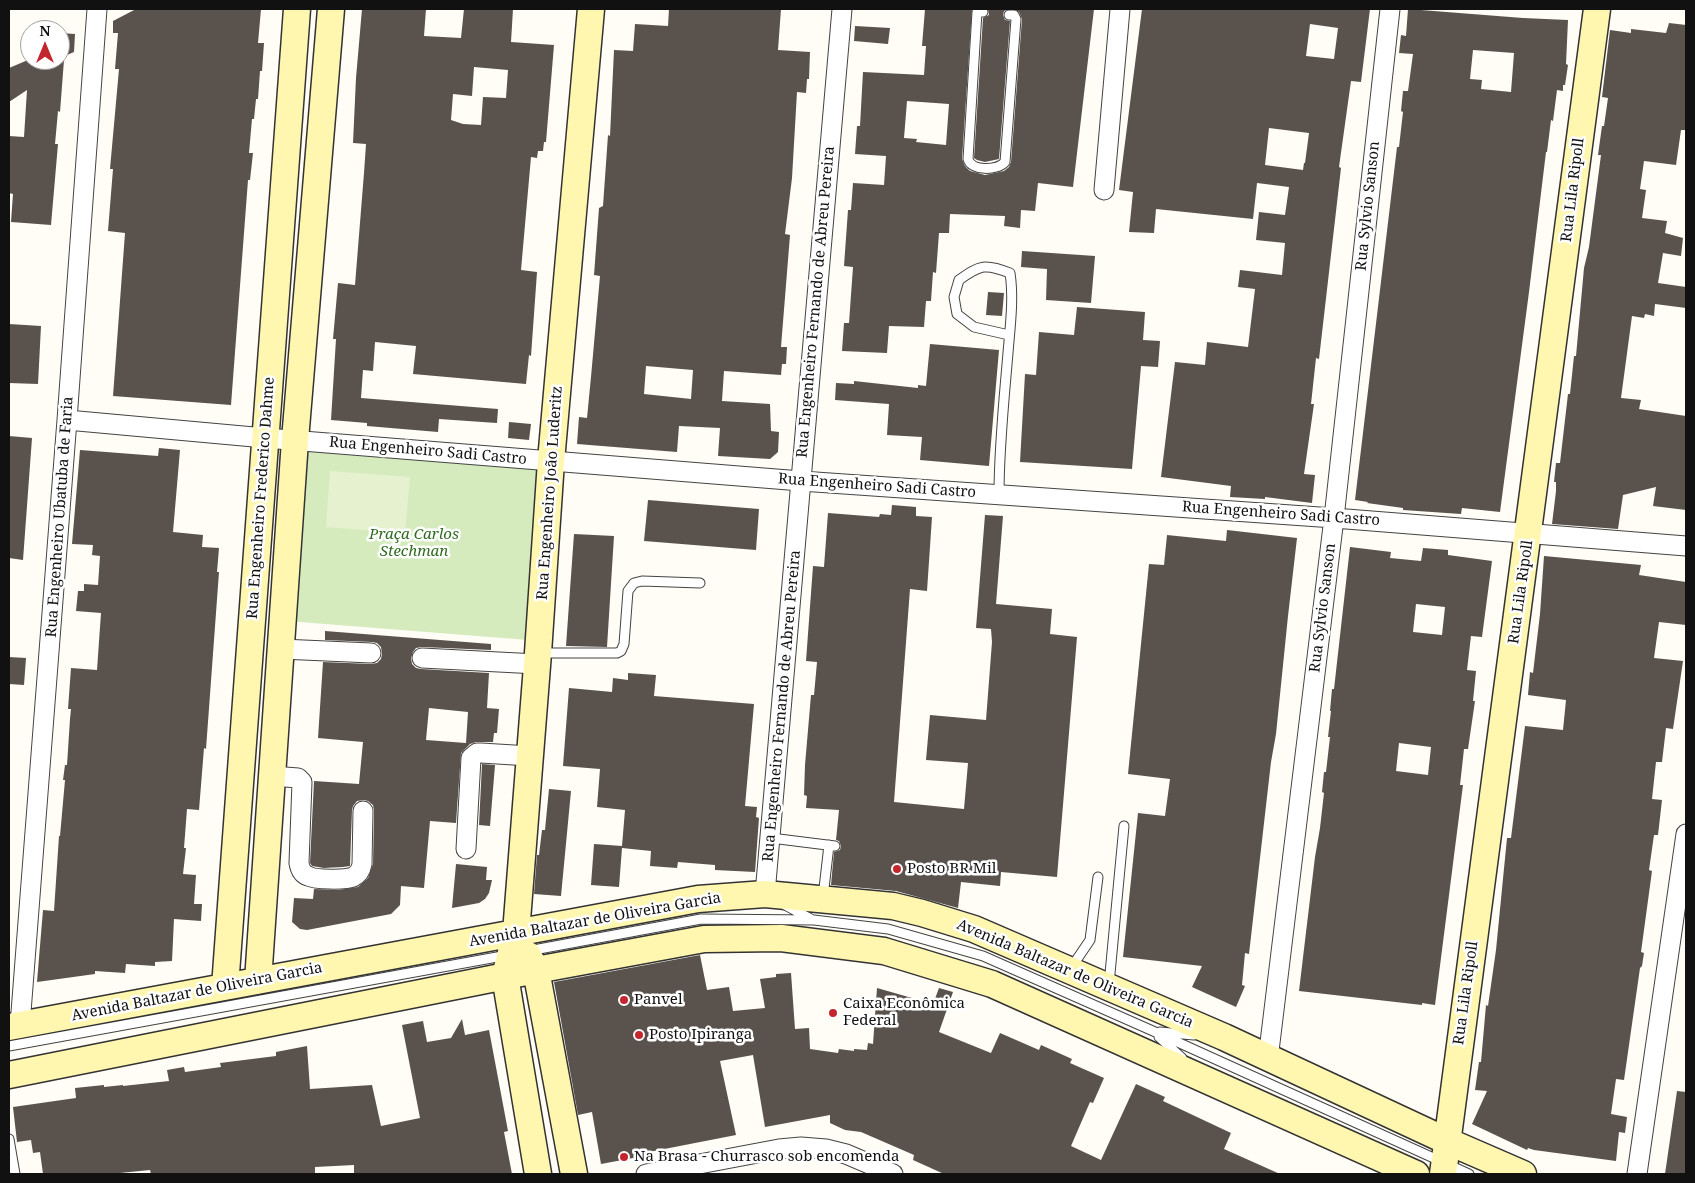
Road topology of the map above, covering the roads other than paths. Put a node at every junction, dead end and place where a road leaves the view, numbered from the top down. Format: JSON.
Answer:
{"nodes":[{"id":1,"x":97,"y":9,"type":"edge"},
{"id":2,"x":297,"y":9,"type":"edge"},
{"id":3,"x":331,"y":9,"type":"edge"},
{"id":4,"x":591,"y":9,"type":"edge"},
{"id":5,"x":842,"y":9,"type":"edge"},
{"id":6,"x":1120,"y":9,"type":"edge"},
{"id":7,"x":1390,"y":9,"type":"edge"},
{"id":8,"x":1597,"y":9,"type":"edge"},
{"id":9,"x":978,"y":11,"type":"edge"},
{"id":10,"x":1009,"y":15,"type":"dead end"},
{"id":11,"x":1104,"y":190,"type":"dead end"},
{"id":12,"x":1009,"y":335,"type":"junction"},
{"id":13,"x":67,"y":420,"type":"junction"},
{"id":14,"x":265,"y":438,"type":"junction"},
{"id":15,"x":295,"y":440,"type":"junction"},
{"id":16,"x":551,"y":461,"type":"junction"},
{"id":17,"x":801,"y":481,"type":"junction"},
{"id":18,"x":999,"y":494,"type":"junction"},
{"id":19,"x":1334,"y":518,"type":"junction"},
{"id":20,"x":1529,"y":533,"type":"junction"},
{"id":21,"x":1686,"y":546,"type":"edge"},
{"id":22,"x":700,"y":583,"type":"dead end"},
{"id":23,"x":281,"y":648,"type":"junction"},
{"id":24,"x":371,"y":653,"type":"dead end"},
{"id":25,"x":422,"y":658,"type":"dead end"},
{"id":26,"x":537,"y":659,"type":"junction"},
{"id":27,"x":530,"y":756,"type":"junction"},
{"id":28,"x":272,"y":776,"type":"junction"},
{"id":29,"x":363,"y":811,"type":"dead end"},
{"id":30,"x":1124,"y":826,"type":"dead end"},
{"id":31,"x":1686,"y":834,"type":"edge"},
{"id":32,"x":771,"y":838,"type":"junction"},
{"id":33,"x":466,"y":849,"type":"dead end"},
{"id":34,"x":1098,"y":877,"type":"dead end"},
{"id":35,"x":766,"y":894,"type":"junction"},
{"id":36,"x":818,"y":910,"type":"junction"},
{"id":37,"x":1680,"y":920,"type":"edge"},
{"id":38,"x":781,"y":938,"type":"junction"},
{"id":39,"x":518,"y":957,"type":"junction"},
{"id":40,"x":1070,"y":970,"type":"junction"},
{"id":41,"x":258,"y":980,"type":"junction"},
{"id":42,"x":225,"y":986,"type":"junction"},
{"id":43,"x":1108,"y":987,"type":"junction"},
{"id":44,"x":1154,"y":1031,"type":"junction"},
{"id":45,"x":13,"y":1033,"type":"edge"},
{"id":46,"x":1224,"y":1037,"type":"junction"},
{"id":47,"x":1268,"y":1058,"type":"junction"},
{"id":48,"x":9,"y":1075,"type":"edge"},
{"id":49,"x":1205,"y":1079,"type":"junction"},
{"id":50,"x":9,"y":1139,"type":"edge"},
{"id":51,"x":1444,"y":1159,"type":"edge"},
{"id":52,"x":15,"y":1174,"type":"edge"},
{"id":53,"x":538,"y":1174,"type":"edge"},
{"id":54,"x":574,"y":1174,"type":"edge"},
{"id":55,"x":646,"y":1174,"type":"edge"},
{"id":56,"x":893,"y":1174,"type":"edge"},
{"id":57,"x":1416,"y":1174,"type":"edge"},
{"id":58,"x":1469,"y":1174,"type":"edge"},
{"id":59,"x":1524,"y":1174,"type":"edge"},
{"id":60,"x":1637,"y":1174,"type":"edge"}],
"edges":[{"from":1,"to":13,"type":"street","name":"Rua Engenheiro Ubatuba de Faria"},
{"from":2,"to":14,"type":"street","name":"Rua Engenheiro Frederico Dahme"},
{"from":3,"to":15,"type":"street","name":"Rua Engenheiro Frederico Dahme"},
{"from":4,"to":16,"type":"street","name":"Rua Engenheiro João Luderitz"},
{"from":5,"to":17,"type":"street","name":"Rua Engenheiro Fernando de Abreu Pereira"},
{"from":6,"to":11,"type":"street"},
{"from":7,"to":19,"type":"street","name":"Rua Sylvio Sanson"},
{"from":8,"to":20,"type":"street","name":"Rua Lila Ripoll"},
{"from":9,"to":10,"type":"lane"},
{"from":12,"to":12,"type":"lane"},
{"from":12,"to":18,"type":"lane"},
{"from":13,"to":14,"type":"street","name":"Rua Engenheiro Sadi Castro"},
{"from":13,"to":45,"type":"street","name":"Rua Engenheiro Ubatuba de Faria"},
{"from":14,"to":15,"type":"street","name":"Rua Engenheiro Sadi Castro"},
{"from":14,"to":42,"type":"street","name":"Rua Engenheiro Frederico Dahme"},
{"from":15,"to":16,"type":"street","name":"Rua Engenheiro Sadi Castro"},
{"from":15,"to":23,"type":"street","name":"Rua Engenheiro Frederico Dahme"},
{"from":16,"to":17,"type":"street","name":"Rua Engenheiro Sadi Castro"},
{"from":16,"to":26,"type":"street","name":"Rua Engenheiro João Luderitz"},
{"from":17,"to":18,"type":"street","name":"Rua Engenheiro Sadi Castro"},
{"from":17,"to":32,"type":"street","name":"Rua Engenheiro Fernando de Abreu Pereira"},
{"from":18,"to":19,"type":"street","name":"Rua Engenheiro Sadi Castro"},
{"from":19,"to":20,"type":"street","name":"Rua Engenheiro Sadi Castro"},
{"from":19,"to":47,"type":"street","name":"Rua Sylvio Sanson"},
{"from":20,"to":21,"type":"street","name":"Rua Engenheiro Sadi Castro"},
{"from":20,"to":51,"type":"street","name":"Rua Lila Ripoll"},
{"from":22,"to":26,"type":"lane"},
{"from":23,"to":24,"type":"street"},
{"from":23,"to":28,"type":"street","name":"Rua Engenheiro Frederico Dahme"},
{"from":25,"to":26,"type":"street"},
{"from":26,"to":27,"type":"street","name":"Rua Engenheiro João Luderitz"},
{"from":27,"to":33,"type":"street"},
{"from":27,"to":39,"type":"street","name":"Rua Engenheiro João Luderitz"},
{"from":28,"to":29,"type":"street"},
{"from":28,"to":41,"type":"street","name":"Rua Engenheiro Frederico Dahme"},
{"from":30,"to":43,"type":"lane"},
{"from":31,"to":37,"type":"street"},
{"from":32,"to":35,"type":"street","name":"Rua Engenheiro Fernando de Abreu Pereira"},
{"from":32,"to":36,"type":"lane"},
{"from":34,"to":40,"type":"lane"},
{"from":35,"to":36,"type":"street","name":"Avenida Baltazar de Oliveira Garcia"},
{"from":35,"to":39,"type":"street","name":"Avenida Baltazar de Oliveira Garcia"},
{"from":36,"to":38,"type":"lane"},
{"from":36,"to":39,"type":"lane"},
{"from":36,"to":40,"type":"street","name":"Avenida Baltazar de Oliveira Garcia"},
{"from":36,"to":44,"type":"lane"},
{"from":37,"to":60,"type":"street"},
{"from":38,"to":39,"type":"street","name":"Avenida Baltazar de Oliveira Garcia"},
{"from":38,"to":49,"type":"street","name":"Avenida Baltazar de Oliveira Garcia"},
{"from":39,"to":41,"type":"street","name":"Avenida Baltazar de Oliveira Garcia"},
{"from":39,"to":45,"type":"lane"},
{"from":39,"to":48,"type":"street","name":"Avenida Baltazar de Oliveira Garcia"},
{"from":39,"to":53,"type":"street"},
{"from":39,"to":54,"type":"street"},
{"from":40,"to":43,"type":"street","name":"Avenida Baltazar de Oliveira Garcia"},
{"from":41,"to":42,"type":"street","name":"Avenida Baltazar de Oliveira Garcia"},
{"from":42,"to":45,"type":"street","name":"Avenida Baltazar de Oliveira Garcia"},
{"from":43,"to":46,"type":"street","name":"Avenida Baltazar de Oliveira Garcia"},
{"from":44,"to":46,"type":"lane"},
{"from":44,"to":49,"type":"lane"},
{"from":44,"to":51,"type":"lane"},
{"from":46,"to":47,"type":"street","name":"Avenida Baltazar de Oliveira Garcia"},
{"from":47,"to":51,"type":"street","name":"Avenida Baltazar de Oliveira Garcia"},
{"from":49,"to":57,"type":"street","name":"Avenida Baltazar de Oliveira Garcia"},
{"from":50,"to":52,"type":"lane"},
{"from":51,"to":58,"type":"lane"},
{"from":51,"to":59,"type":"street","name":"Avenida Baltazar de Oliveira Garcia"},
{"from":55,"to":56,"type":"street"}]}
